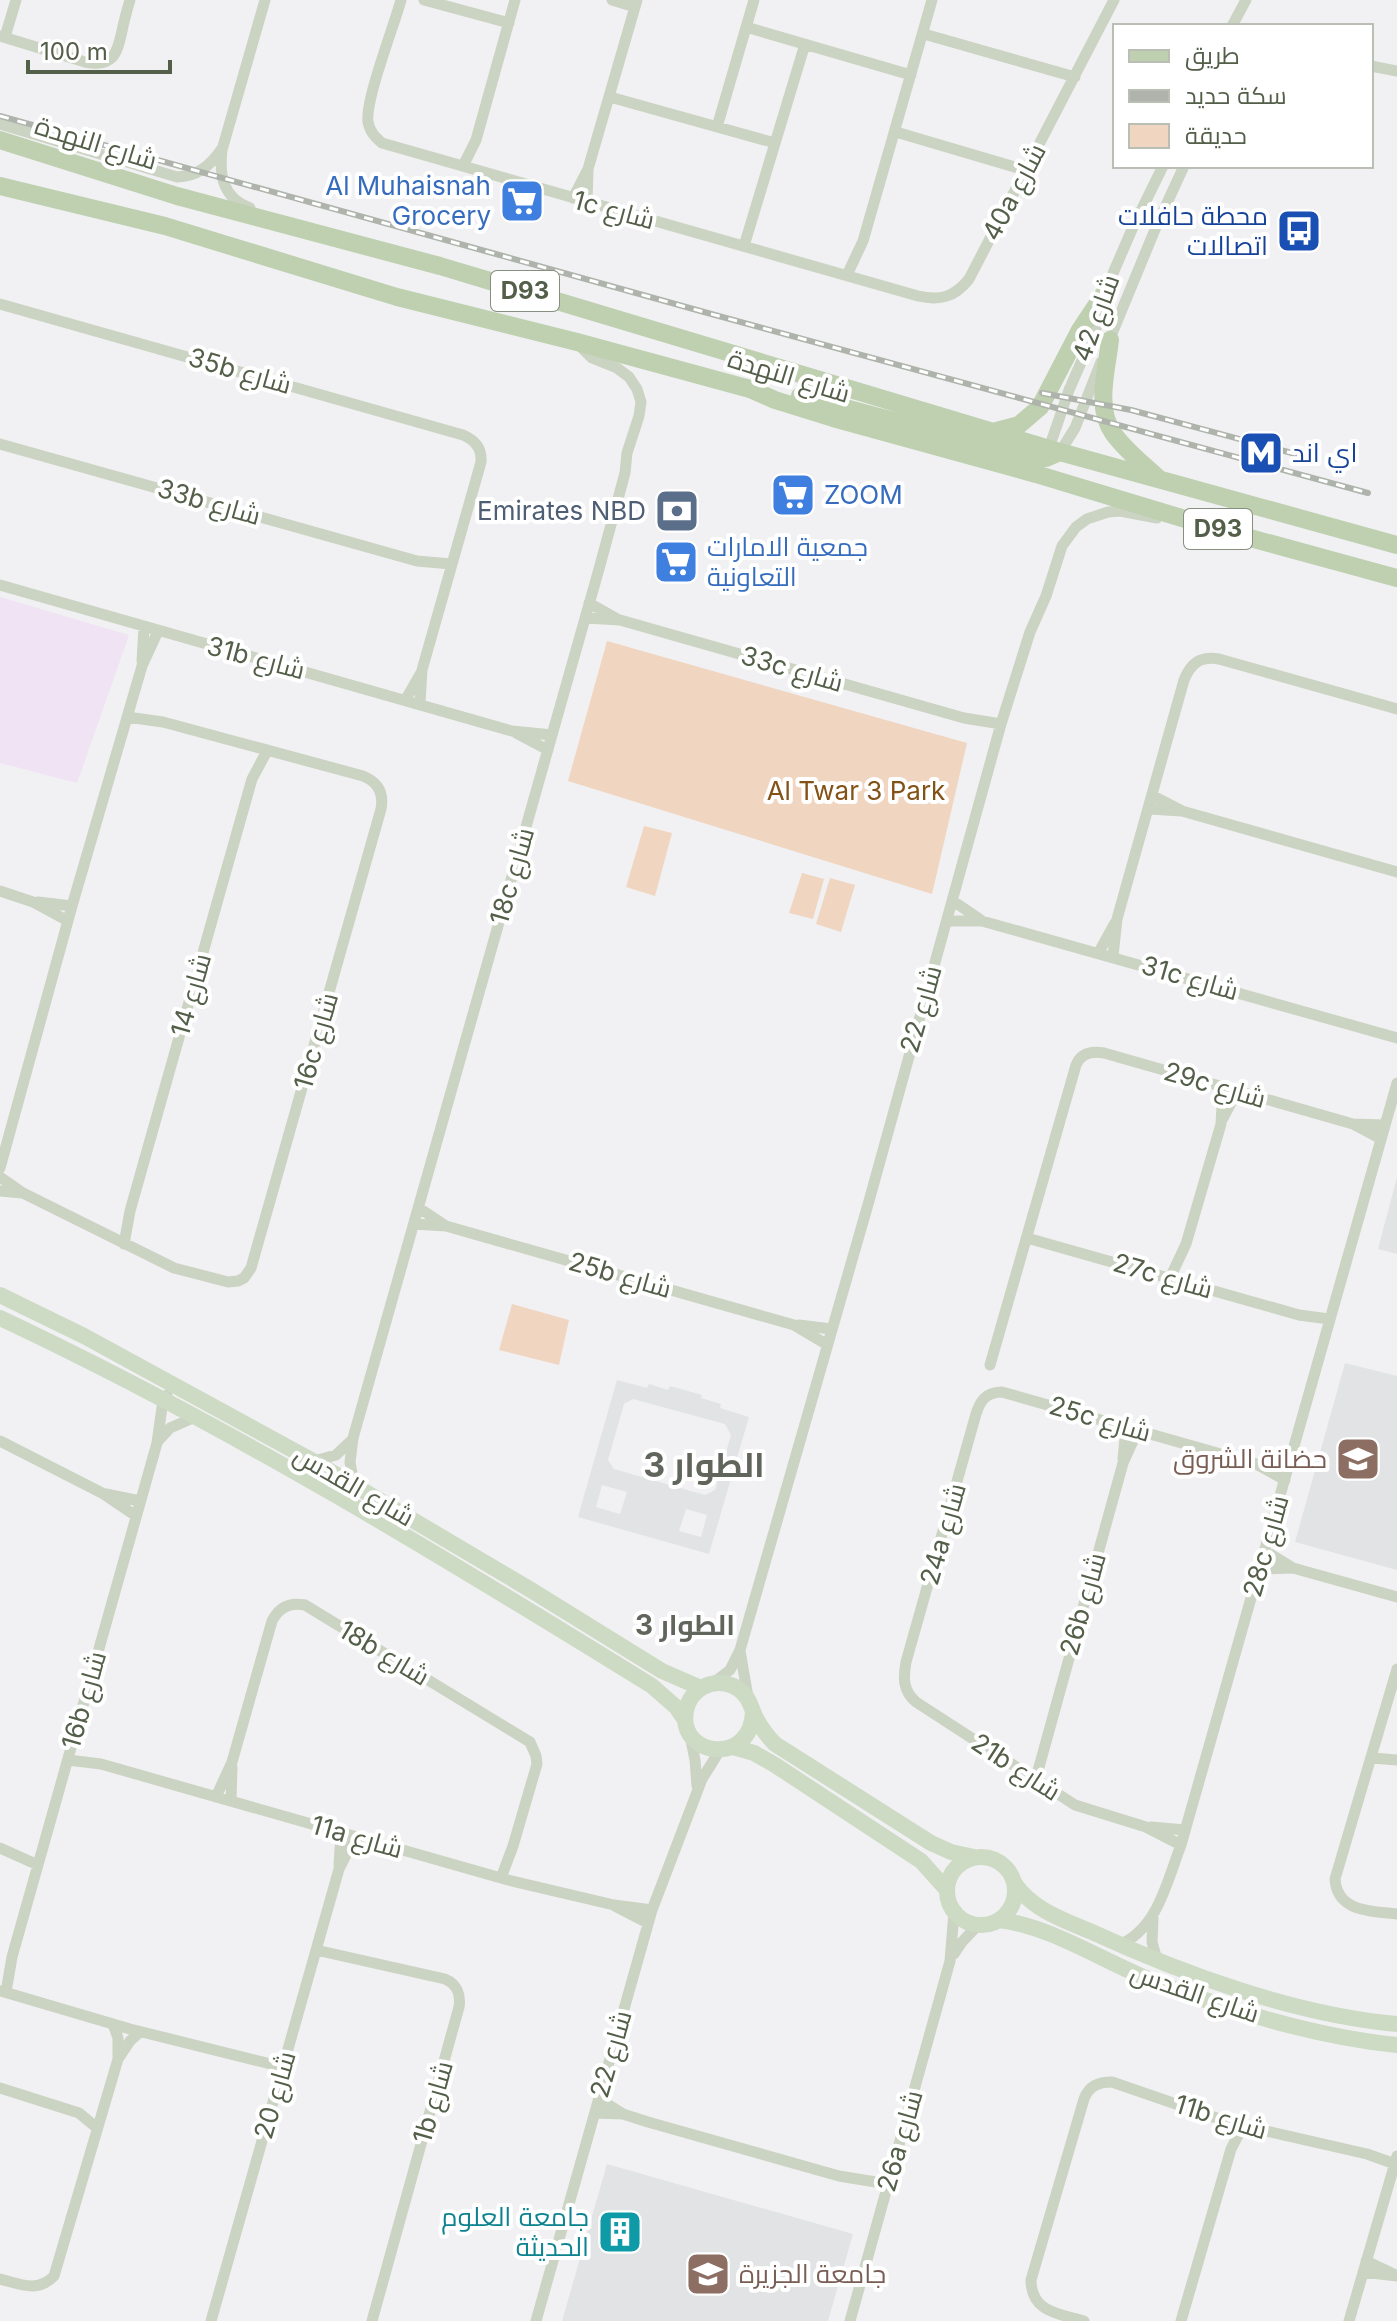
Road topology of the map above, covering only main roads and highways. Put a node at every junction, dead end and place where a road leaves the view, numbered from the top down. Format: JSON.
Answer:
{"nodes":[{"id":1,"x":0,"y":140,"type":"edge"},
{"id":2,"x":0,"y":152,"type":"edge"},
{"id":3,"x":0,"y":173,"type":"edge"},
{"id":4,"x":0,"y":186,"type":"edge"},
{"id":5,"x":177,"y":196,"type":"junction"},
{"id":6,"x":165,"y":226,"type":"junction"},
{"id":7,"x":1104,"y":294,"type":"road end"},
{"id":8,"x":1110,"y":340,"type":"road end"},
{"id":9,"x":992,"y":432,"type":"junction"},
{"id":10,"x":1049,"y":458,"type":"junction"},
{"id":11,"x":1160,"y":480,"type":"junction"},
{"id":12,"x":1397,"y":545,"type":"edge"},
{"id":13,"x":1397,"y":578,"type":"edge"},
{"id":14,"x":0,"y":1295,"type":"edge"},
{"id":15,"x":0,"y":1318,"type":"edge"},
{"id":16,"x":707,"y":1686,"type":"junction"},
{"id":17,"x":751,"y":1706,"type":"junction"},
{"id":18,"x":687,"y":1725,"type":"junction"},
{"id":19,"x":727,"y":1749,"type":"junction"},
{"id":20,"x":974,"y":1857,"type":"junction"},
{"id":21,"x":1015,"y":1884,"type":"junction"},
{"id":22,"x":947,"y":1890,"type":"junction"},
{"id":23,"x":999,"y":1920,"type":"junction"},
{"id":24,"x":1397,"y":2024,"type":"edge"},
{"id":25,"x":1397,"y":2045,"type":"edge"}],
"edges":[{"from":1,"to":5,"type":"main road","name":"شارع النهدة","number":"D93"},
{"from":2,"to":5,"type":"main road","name":"شارع النهدة"},
{"from":3,"to":6,"type":"main road","name":"شارع النهدة"},
{"from":4,"to":6,"type":"main road","name":"شارع النهدة","number":"D93"},
{"from":5,"to":9,"type":"main road","name":"شارع النهدة","number":"D93"},
{"from":6,"to":10,"type":"main road","name":"شارع النهدة","number":"D93"},
{"from":7,"to":9,"type":"main road"},
{"from":8,"to":11,"type":"main road"},
{"from":9,"to":10,"type":"main road","name":"شارع النهدة","number":"D93"},
{"from":10,"to":11,"type":"main road","name":"شارع النهدة","number":"D93"},
{"from":10,"to":13,"type":"main road","name":"شارع النهدة","number":"D93"},
{"from":11,"to":12,"type":"main road","name":"شارع النهدة","number":"D93"},
{"from":14,"to":16,"type":"main road","name":"شارع القدس"},
{"from":15,"to":18,"type":"main road","name":"شارع القدس"},
{"from":16,"to":17,"type":"main road"},
{"from":16,"to":18,"type":"main road"},
{"from":17,"to":19,"type":"main road"},
{"from":17,"to":20,"type":"main road"},
{"from":18,"to":19,"type":"main road"},
{"from":19,"to":22,"type":"main road"},
{"from":20,"to":21,"type":"main road"},
{"from":20,"to":22,"type":"main road"},
{"from":21,"to":23,"type":"main road"},
{"from":21,"to":24,"type":"main road","name":"شارع القدس"},
{"from":22,"to":23,"type":"main road"},
{"from":23,"to":25,"type":"main road","name":"شارع القدس"}]}
